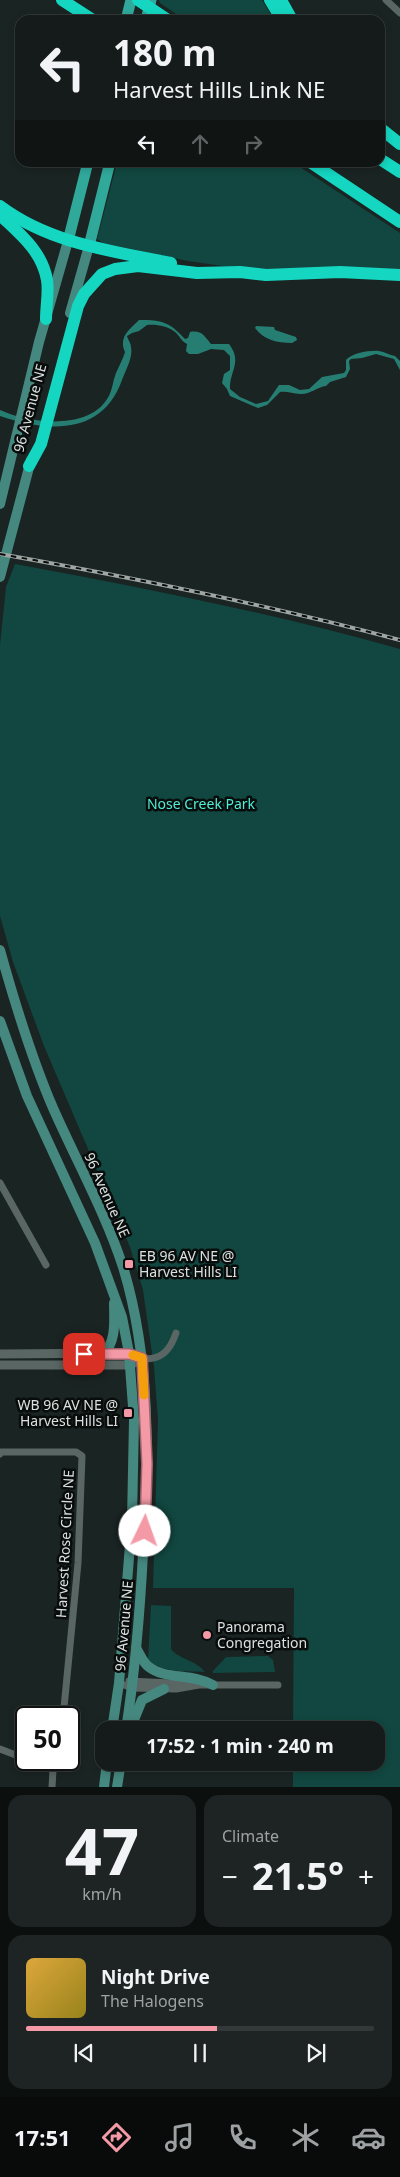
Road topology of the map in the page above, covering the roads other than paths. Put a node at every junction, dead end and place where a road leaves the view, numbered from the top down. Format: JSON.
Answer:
{"nodes":[{"id":1,"x":62,"y":0,"type":"edge"},
{"id":2,"x":131,"y":0,"type":"edge"},
{"id":3,"x":138,"y":0,"type":"edge"},
{"id":4,"x":152,"y":0,"type":"edge"},
{"id":5,"x":270,"y":0,"type":"edge"},
{"id":6,"x":281,"y":0,"type":"edge"},
{"id":7,"x":386,"y":0,"type":"edge"},
{"id":8,"x":400,"y":13,"type":"edge"},
{"id":9,"x":85,"y":15,"type":"edge"},
{"id":10,"x":127,"y":15,"type":"edge"},
{"id":11,"x":148,"y":15,"type":"edge"},
{"id":12,"x":160,"y":15,"type":"edge"},
{"id":13,"x":279,"y":15,"type":"edge"},
{"id":14,"x":289,"y":15,"type":"edge"},
{"id":15,"x":385,"y":132,"type":"edge"},
{"id":16,"x":400,"y":144,"type":"edge"},
{"id":17,"x":385,"y":162,"type":"edge"},
{"id":18,"x":87,"y":167,"type":"edge"},
{"id":19,"x":109,"y":167,"type":"edge"},
{"id":20,"x":318,"y":167,"type":"edge"},
{"id":21,"x":400,"y":172,"type":"edge"},
{"id":22,"x":0,"y":206,"type":"edge"},
{"id":23,"x":0,"y":215,"type":"edge"},
{"id":24,"x":400,"y":222,"type":"edge"},
{"id":25,"x":68,"y":240,"type":"junction"},
{"id":26,"x":88,"y":246,"type":"junction"},
{"id":27,"x":217,"y":272,"type":"junction"},
{"id":28,"x":400,"y":276,"type":"edge"},
{"id":29,"x":46,"y":319,"type":"junction"},
{"id":30,"x":56,"y":379,"type":"junction"},
{"id":31,"x":29,"y":466,"type":"joint"},
{"id":32,"x":0,"y":504,"type":"edge"},
{"id":33,"x":0,"y":577,"type":"edge"},
{"id":34,"x":0,"y":950,"type":"edge"},
{"id":35,"x":0,"y":1022,"type":"edge"},
{"id":36,"x":44,"y":1088,"type":"junction"},
{"id":37,"x":28,"y":1096,"type":"junction"},
{"id":38,"x":0,"y":1183,"type":"edge"},
{"id":39,"x":46,"y":1265,"type":"dead end"},
{"id":40,"x":114,"y":1300,"type":"junction"},
{"id":41,"x":176,"y":1333,"type":"dead end"},
{"id":42,"x":0,"y":1354,"type":"edge"},
{"id":43,"x":103,"y":1354,"type":"junction"},
{"id":44,"x":129,"y":1354,"type":"junction"},
{"id":45,"x":142,"y":1358,"type":"junction"},
{"id":46,"x":0,"y":1365,"type":"edge"},
{"id":47,"x":130,"y":1365,"type":"junction"},
{"id":48,"x":0,"y":1454,"type":"edge"},
{"id":49,"x":136,"y":1648,"type":"junction"},
{"id":50,"x":119,"y":1683,"type":"junction"},
{"id":51,"x":132,"y":1684,"type":"junction"},
{"id":52,"x":199,"y":1685,"type":"junction"},
{"id":53,"x":212,"y":1685,"type":"junction"},
{"id":54,"x":278,"y":1685,"type":"dead end"},
{"id":55,"x":164,"y":1689,"type":"junction"},
{"id":56,"x":64,"y":1706,"type":"edge"},
{"id":57,"x":113,"y":1721,"type":"edge"},
{"id":58,"x":127,"y":1721,"type":"edge"},
{"id":59,"x":134,"y":1721,"type":"edge"},
{"id":60,"x":0,"y":1749,"type":"edge"},
{"id":61,"x":15,"y":1755,"type":"edge"},
{"id":62,"x":53,"y":1771,"type":"edge"},
{"id":63,"x":106,"y":1771,"type":"edge"},
{"id":64,"x":120,"y":1771,"type":"edge"},
{"id":65,"x":52,"y":1787,"type":"edge"},
{"id":66,"x":104,"y":1787,"type":"edge"},
{"id":67,"x":117,"y":1787,"type":"edge"}],
"edges":[{"from":1,"to":9,"type":"highway"},
{"from":2,"to":10,"type":"main road"},
{"from":3,"to":12,"type":"highway"},
{"from":4,"to":11,"type":"main road"},
{"from":5,"to":13,"type":"highway"},
{"from":6,"to":14,"type":"highway"},
{"from":7,"to":8,"type":"street"},
{"from":15,"to":16,"type":"highway"},
{"from":17,"to":21,"type":"highway"},
{"from":18,"to":25,"type":"main road"},
{"from":19,"to":26,"type":"main road"},
{"from":20,"to":24,"type":"highway"},
{"from":22,"to":25,"type":"highway"},
{"from":23,"to":29,"type":"highway"},
{"from":25,"to":26,"type":"highway"},
{"from":25,"to":29,"type":"main road","name":"96 Avenue NE"},
{"from":26,"to":27,"type":"highway"},
{"from":26,"to":30,"type":"main road","name":"96 Avenue NE"},
{"from":27,"to":28,"type":"highway"},
{"from":27,"to":30,"type":"highway"},
{"from":29,"to":32,"type":"main road","name":"96 Avenue NE"},
{"from":30,"to":31,"type":"highway"},
{"from":31,"to":33,"type":"main road","name":"96 Avenue NE"},
{"from":34,"to":36,"type":"main road","name":"96 Avenue NE"},
{"from":35,"to":37,"type":"main road","name":"96 Avenue NE"},
{"from":36,"to":37,"type":"main road"},
{"from":36,"to":45,"type":"main road","name":"96 Avenue NE"},
{"from":37,"to":40,"type":"main road","name":"96 Avenue NE"},
{"from":38,"to":39,"type":"street"},
{"from":40,"to":43,"type":"main road"},
{"from":40,"to":44,"type":"main road","name":"96 Avenue NE"},
{"from":41,"to":45,"type":"street"},
{"from":42,"to":43,"type":"street"},
{"from":43,"to":44,"type":"street"},
{"from":44,"to":45,"type":"street"},
{"from":44,"to":47,"type":"main road","name":"96 Avenue NE"},
{"from":45,"to":47,"type":"street"},
{"from":45,"to":49,"type":"main road","name":"96 Avenue NE"},
{"from":46,"to":47,"type":"street"},
{"from":47,"to":50,"type":"main road","name":"96 Avenue NE"},
{"from":48,"to":56,"type":"street","name":"Harvest Rose Circle NE"},
{"from":49,"to":51,"type":"main road","name":"96 Avenue NE"},
{"from":49,"to":53,"type":"main road"},
{"from":50,"to":51,"type":"street"},
{"from":50,"to":57,"type":"main road","name":"96 Avenue NE"},
{"from":51,"to":52,"type":"street"},
{"from":51,"to":55,"type":"street"},
{"from":51,"to":58,"type":"main road","name":"96 Avenue NE"},
{"from":52,"to":53,"type":"street"},
{"from":52,"to":55,"type":"street"},
{"from":53,"to":54,"type":"street"},
{"from":55,"to":59,"type":"main road"},
{"from":60,"to":61,"type":"street"},
{"from":62,"to":65,"type":"street"},
{"from":63,"to":66,"type":"main road"},
{"from":64,"to":67,"type":"main road"}]}
